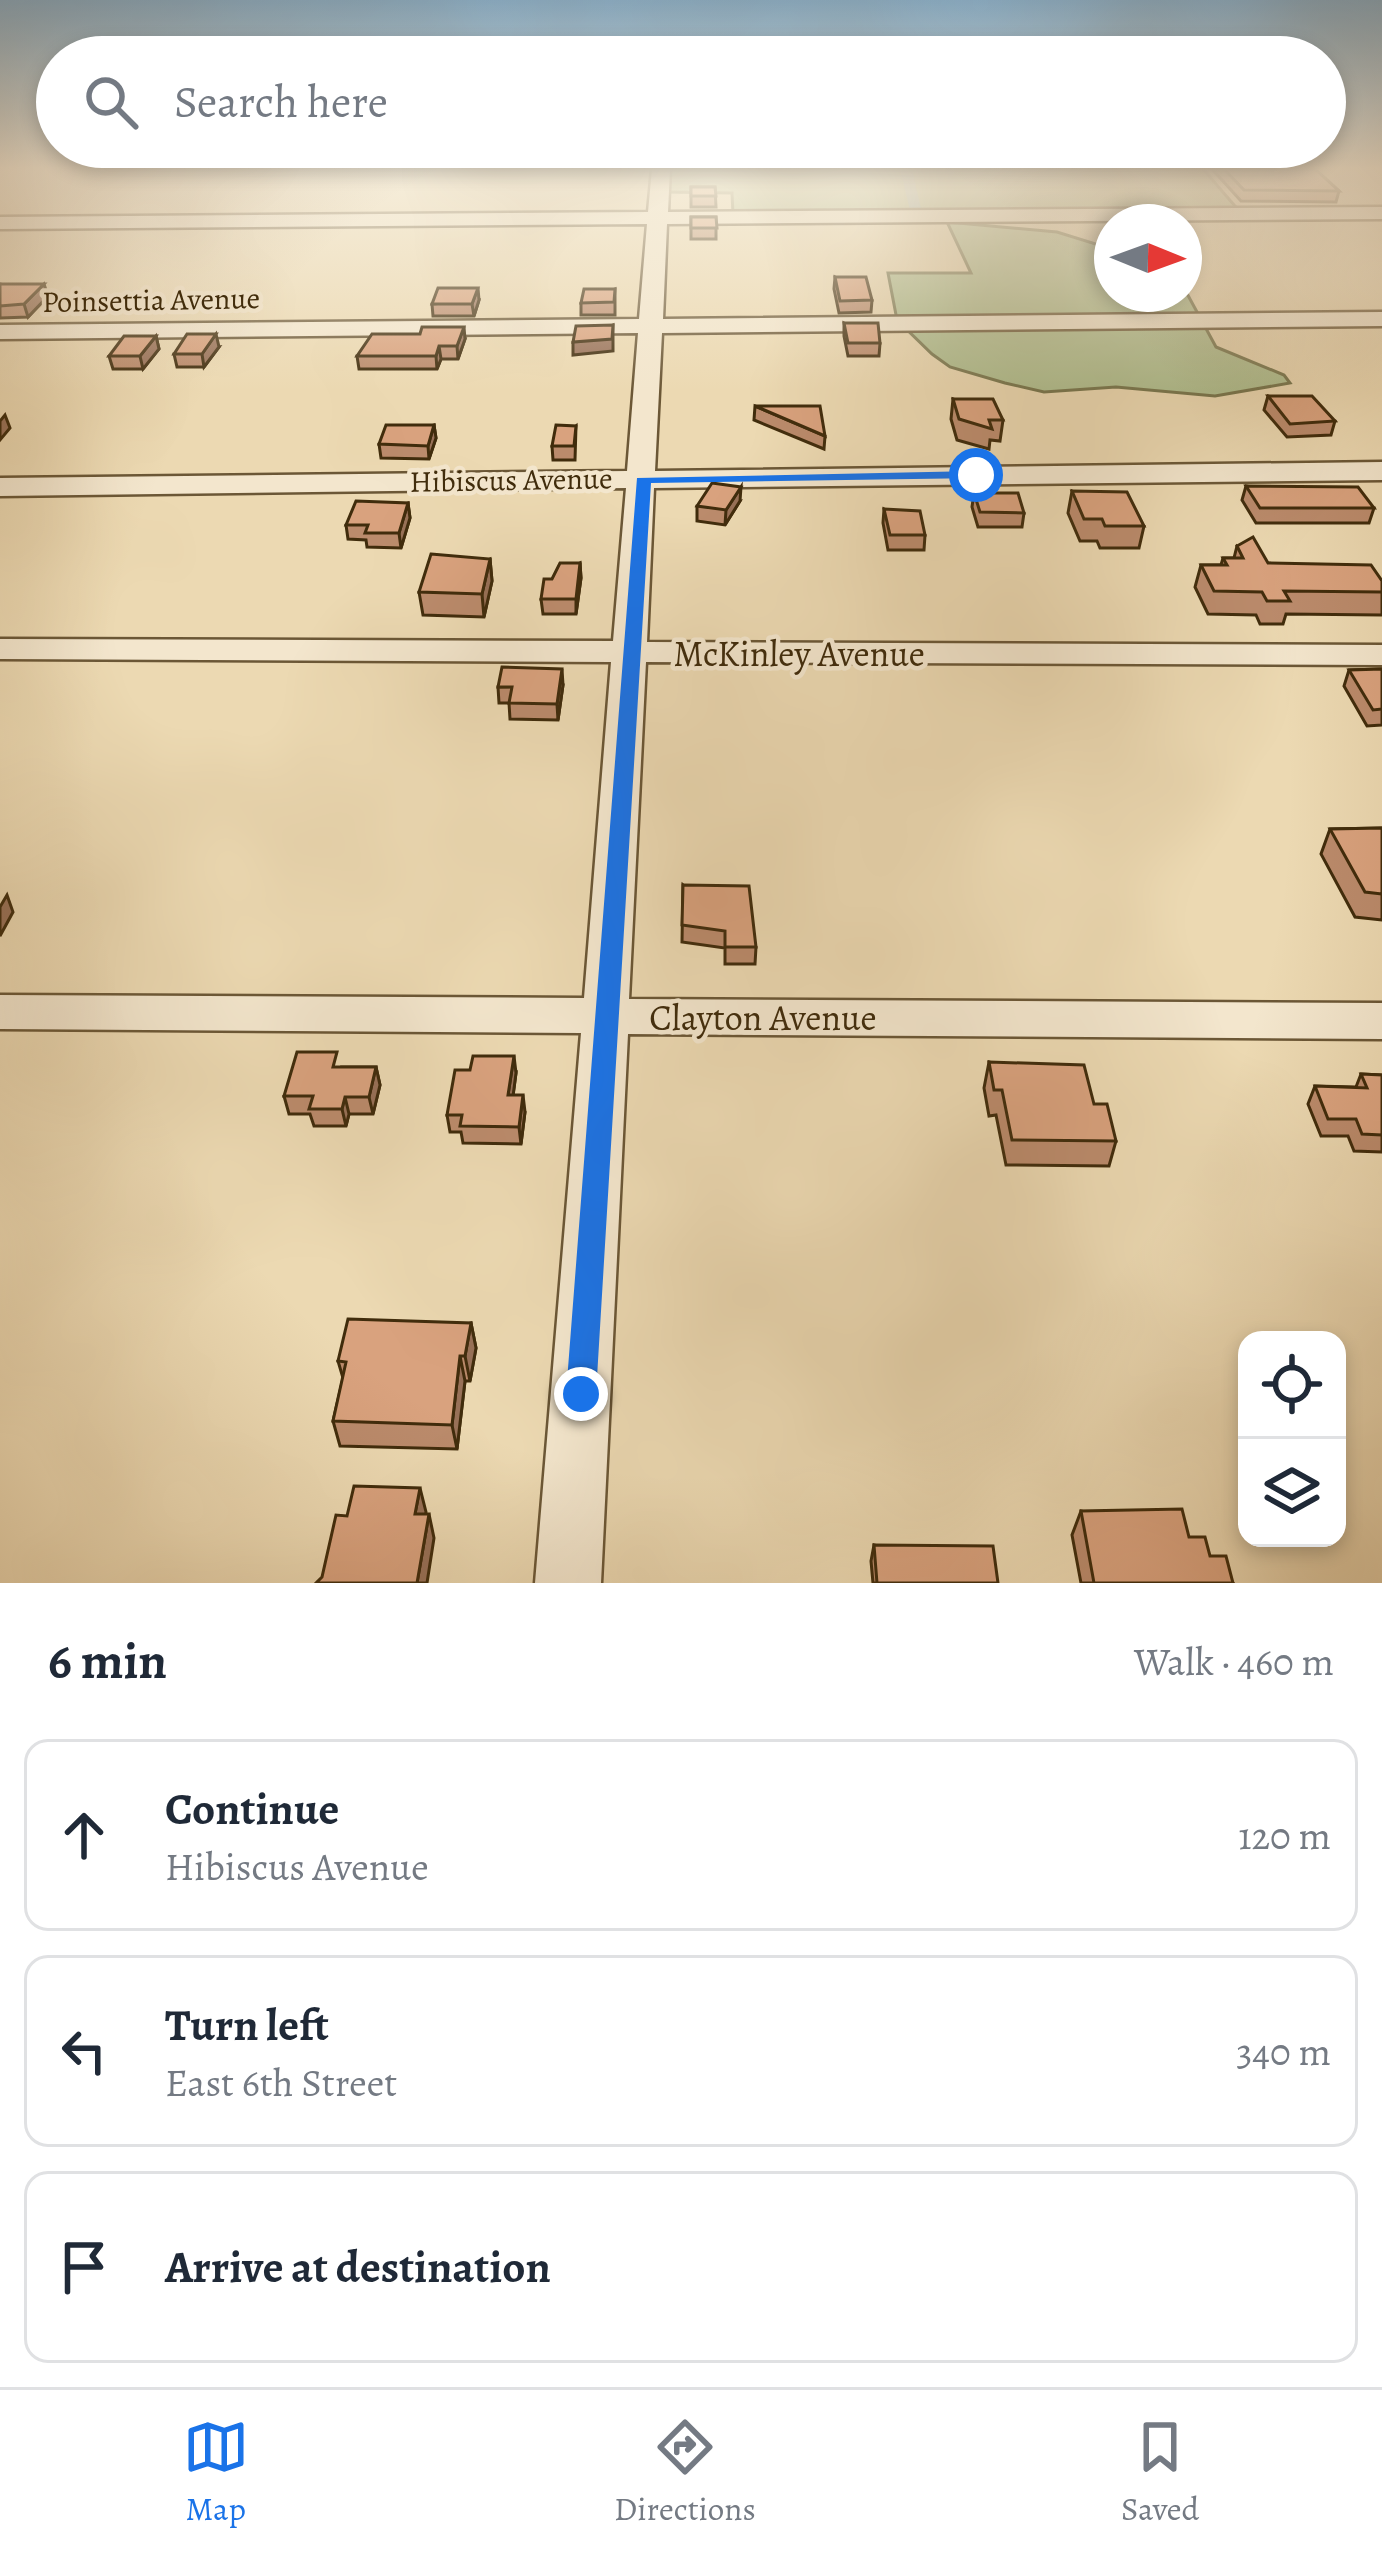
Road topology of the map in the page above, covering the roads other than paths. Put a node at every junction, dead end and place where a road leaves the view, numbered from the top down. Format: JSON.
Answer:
{"nodes":[{"id":1,"x":657,"y":243,"type":"edge"},
{"id":2,"x":1382,"y":319,"type":"edge"},
{"id":3,"x":652,"y":326,"type":"junction"},
{"id":4,"x":0,"y":332,"type":"edge"},
{"id":5,"x":1382,"y":471,"type":"edge"},
{"id":6,"x":644,"y":478,"type":"junction"},
{"id":7,"x":0,"y":487,"type":"edge"},
{"id":8,"x":0,"y":649,"type":"edge"},
{"id":9,"x":632,"y":652,"type":"junction"},
{"id":10,"x":1382,"y":656,"type":"edge"},
{"id":11,"x":0,"y":1012,"type":"edge"},
{"id":12,"x":608,"y":1016,"type":"junction"},
{"id":13,"x":1382,"y":1021,"type":"edge"},
{"id":14,"x":568,"y":1583,"type":"edge"}],
"edges":[{"from":1,"to":3,"type":"street"},
{"from":2,"to":3,"type":"street","name":"Poinsettia Avenue"},
{"from":3,"to":4,"type":"street","name":"Poinsettia Avenue"},
{"from":3,"to":6,"type":"street"},
{"from":5,"to":6,"type":"street","name":"Hibiscus Avenue"},
{"from":6,"to":7,"type":"street","name":"Hibiscus Avenue"},
{"from":6,"to":9,"type":"street"},
{"from":8,"to":9,"type":"street","name":"McKinley Avenue"},
{"from":9,"to":10,"type":"street","name":"McKinley Avenue"},
{"from":9,"to":12,"type":"street"},
{"from":11,"to":12,"type":"street","name":"Clayton Avenue"},
{"from":12,"to":13,"type":"street","name":"Clayton Avenue"},
{"from":12,"to":14,"type":"street"}]}
